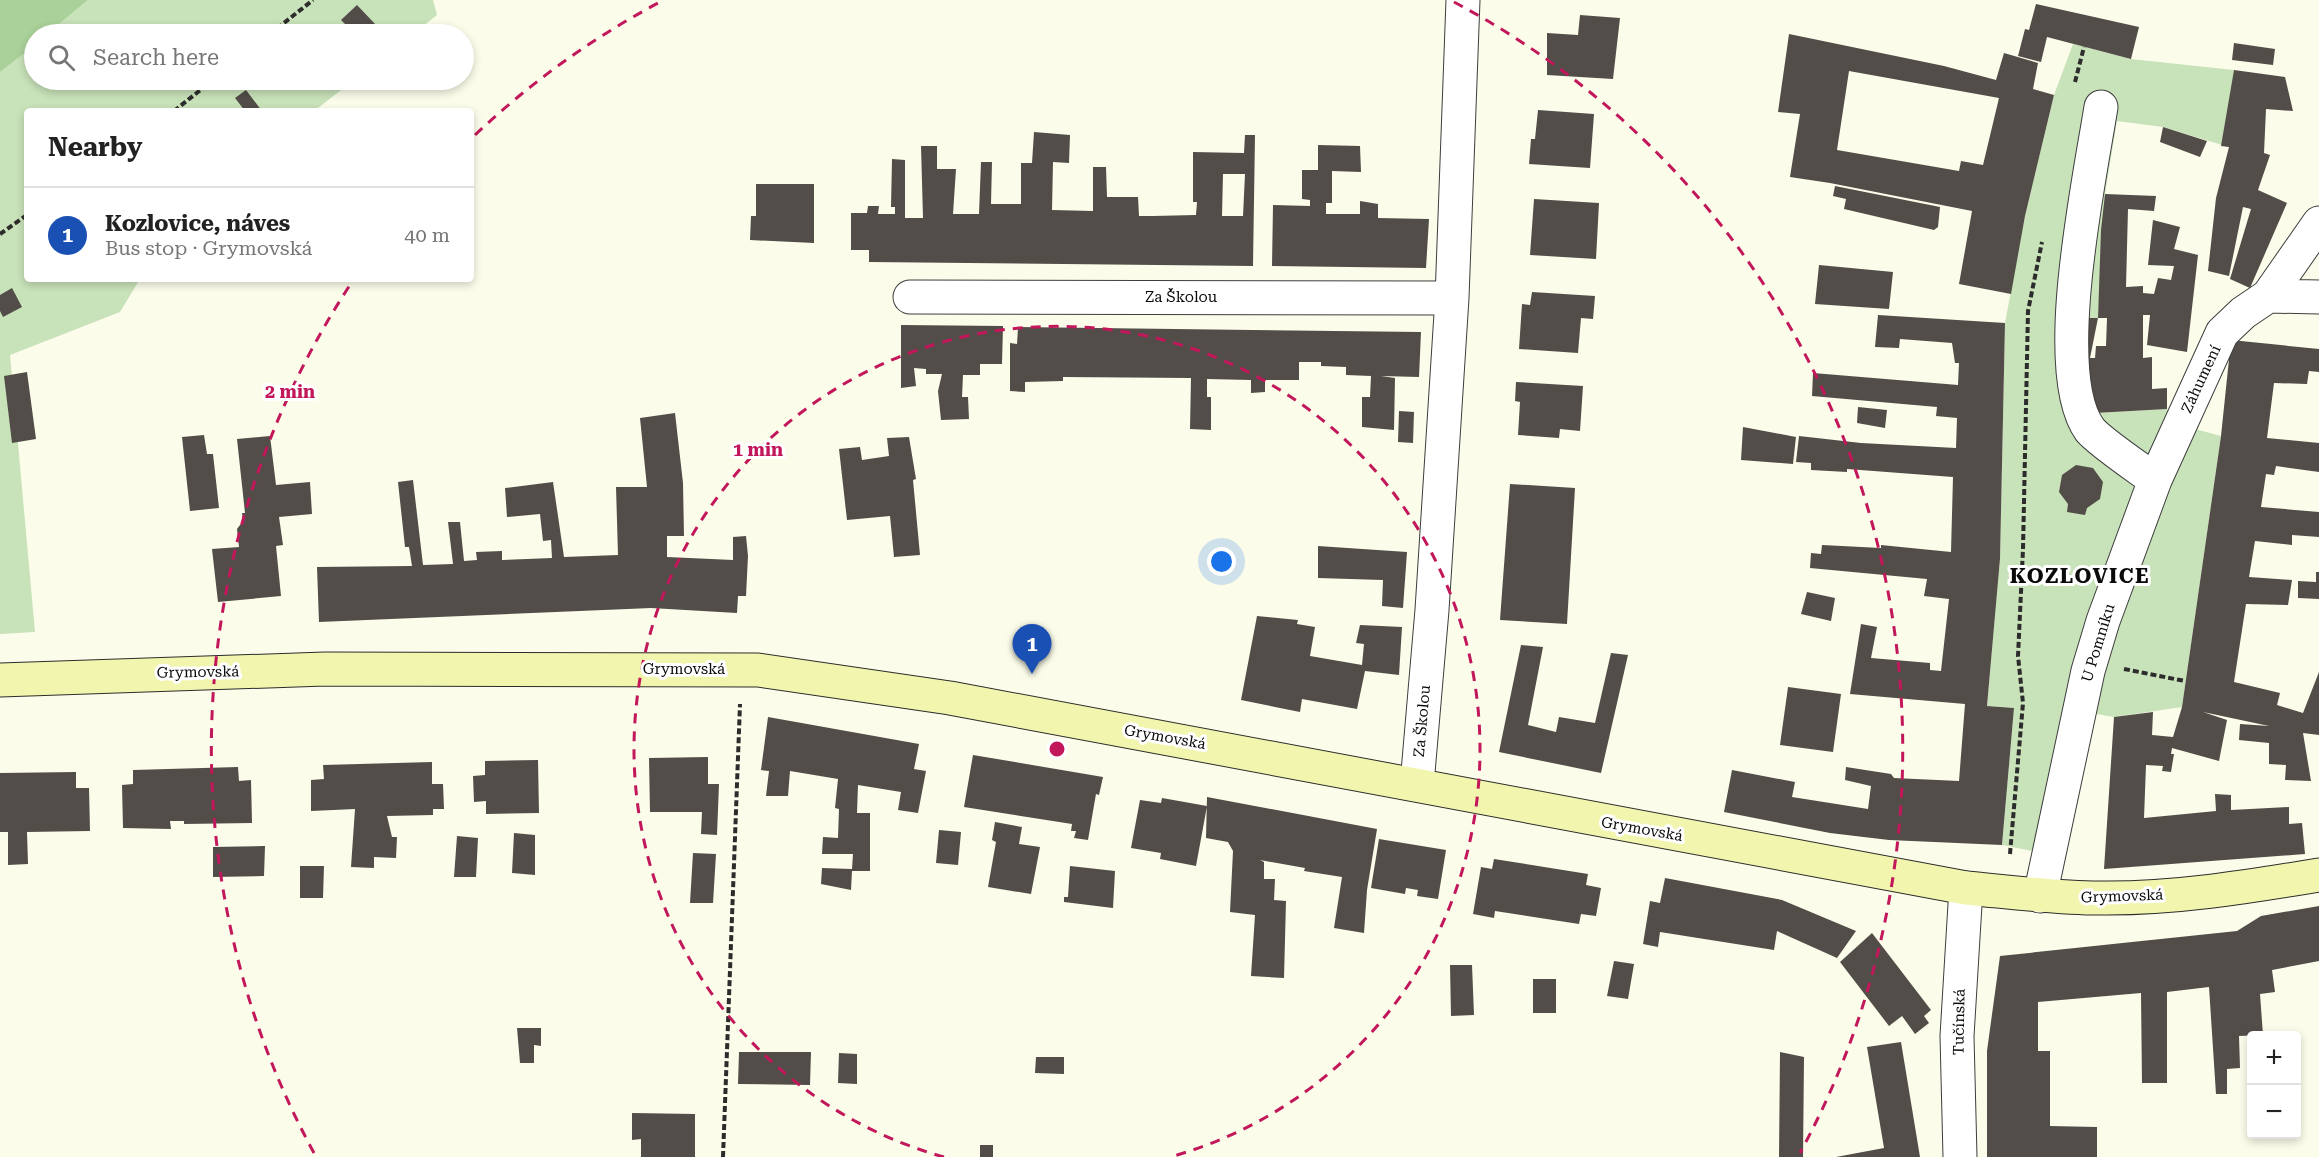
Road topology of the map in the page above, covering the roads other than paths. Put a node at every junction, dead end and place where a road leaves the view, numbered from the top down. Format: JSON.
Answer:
{"nodes":[{"id":1,"x":1463,"y":0,"type":"edge"},
{"id":2,"x":2101,"y":106,"type":"dead end"},
{"id":3,"x":2319,"y":223,"type":"edge"},
{"id":4,"x":2268,"y":296,"type":"junction"},
{"id":5,"x":910,"y":297,"type":"dead end"},
{"id":6,"x":2319,"y":297,"type":"edge"},
{"id":7,"x":1452,"y":298,"type":"junction"},
{"id":8,"x":2155,"y":480,"type":"junction"},
{"id":9,"x":0,"y":680,"type":"edge"},
{"id":10,"x":1417,"y":784,"type":"junction"},
{"id":11,"x":2319,"y":875,"type":"edge"},
{"id":12,"x":1966,"y":888,"type":"junction"},
{"id":13,"x":2040,"y":896,"type":"junction"},
{"id":14,"x":1960,"y":1157,"type":"edge"}],
"edges":[{"from":1,"to":7,"type":"street","name":"Za Školou"},
{"from":2,"to":8,"type":"street"},
{"from":3,"to":4,"type":"street","name":"Záhumení"},
{"from":4,"to":6,"type":"street"},
{"from":4,"to":8,"type":"street","name":"Záhumení"},
{"from":5,"to":7,"type":"street","name":"Za Školou"},
{"from":7,"to":10,"type":"street","name":"Za Školou"},
{"from":8,"to":13,"type":"street","name":"U Pomníku"},
{"from":9,"to":10,"type":"main road","name":"Grymovská"},
{"from":10,"to":12,"type":"main road","name":"Grymovská"},
{"from":11,"to":13,"type":"main road","name":"Grymovská"},
{"from":12,"to":13,"type":"main road","name":"Grymovská"},
{"from":12,"to":14,"type":"street","name":"Tučínská"}]}
